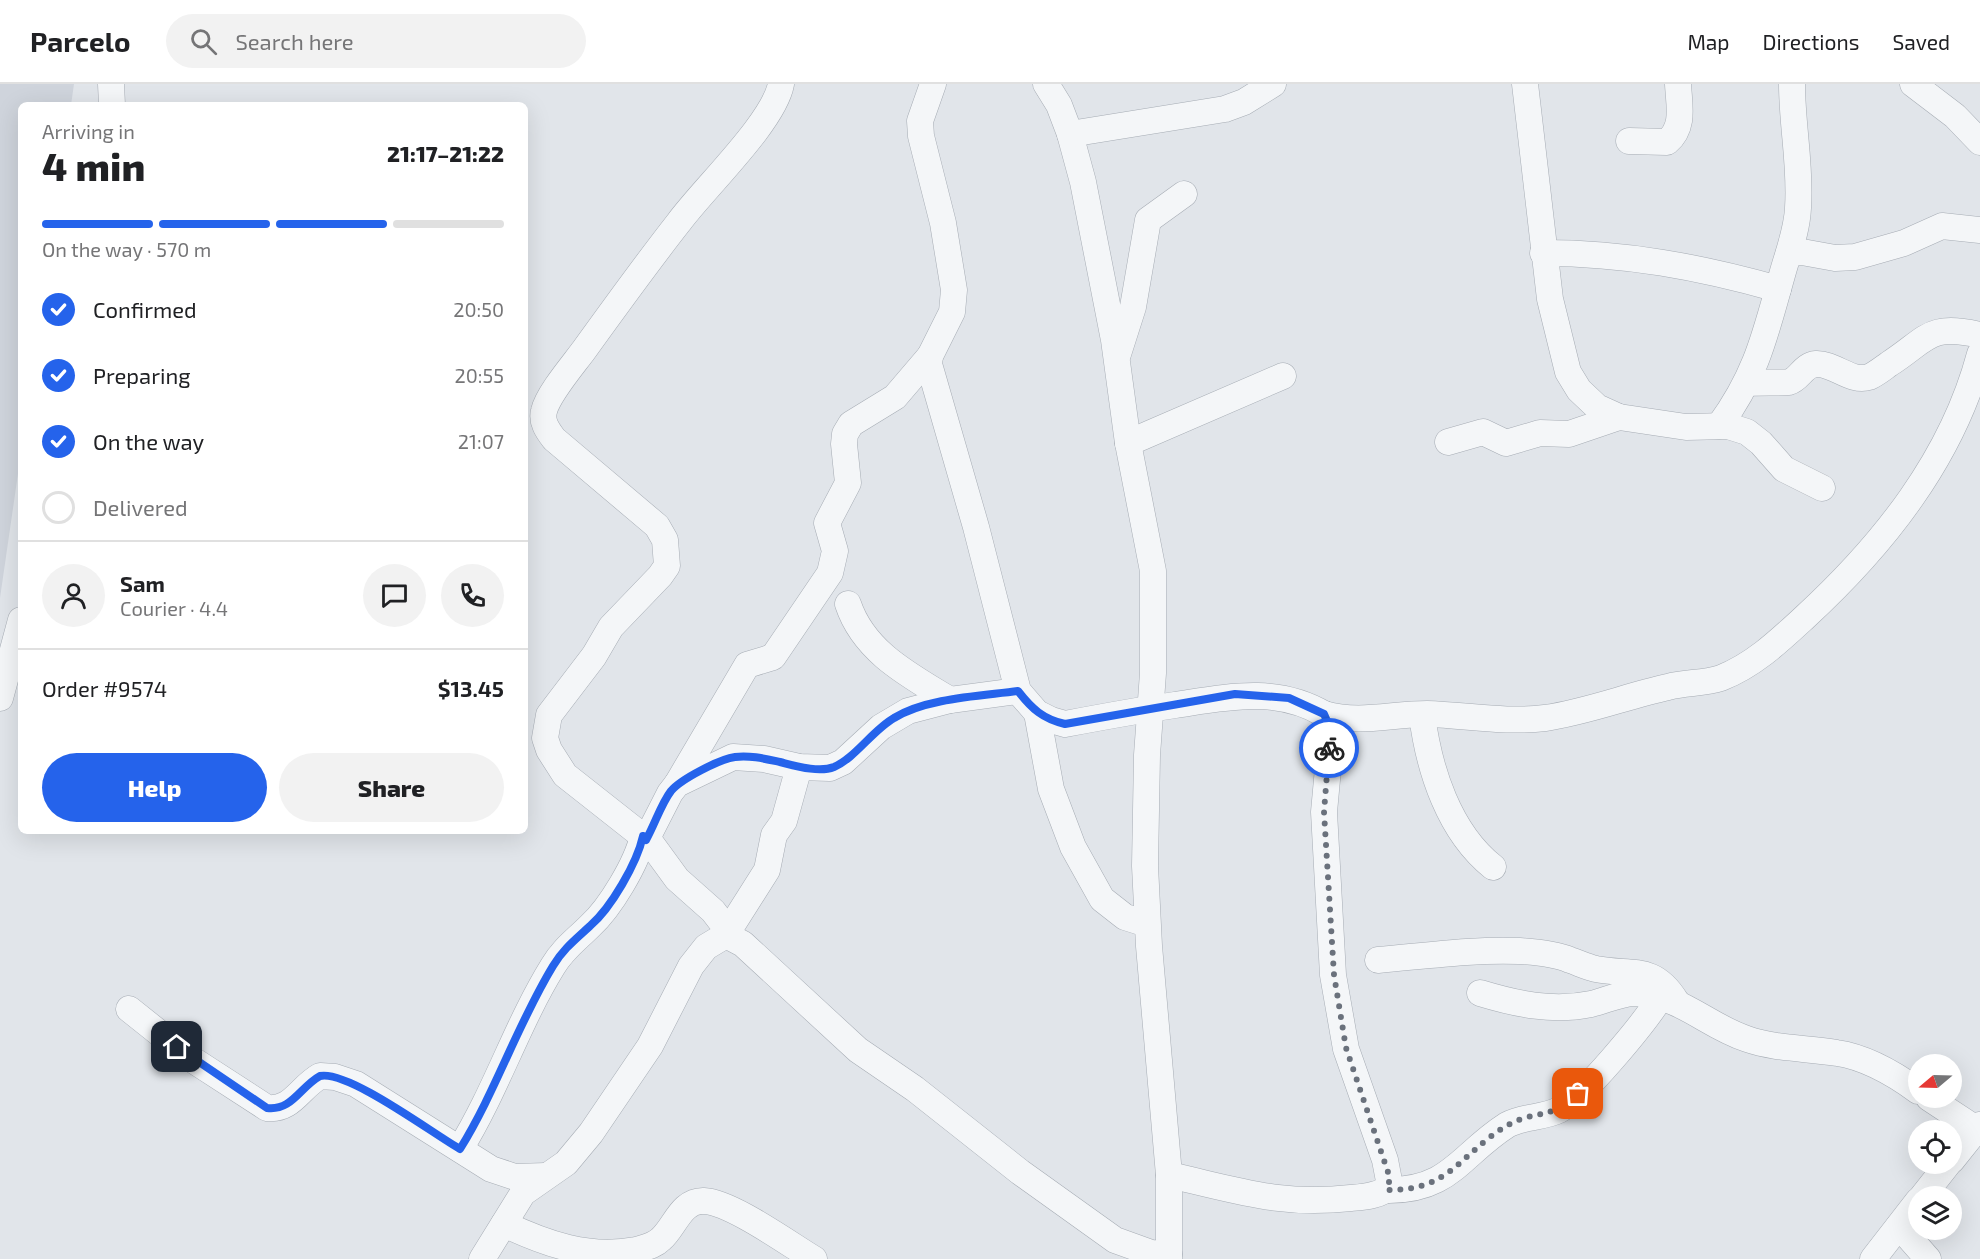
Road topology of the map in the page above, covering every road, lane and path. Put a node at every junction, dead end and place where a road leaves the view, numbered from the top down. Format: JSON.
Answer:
{"nodes":[{"id":1,"x":111,"y":84,"type":"edge"},
{"id":2,"x":781,"y":84,"type":"edge"},
{"id":3,"x":933,"y":84,"type":"edge"},
{"id":4,"x":1046,"y":84,"type":"edge"},
{"id":5,"x":1273,"y":84,"type":"edge"},
{"id":6,"x":1525,"y":84,"type":"edge"},
{"id":7,"x":1678,"y":84,"type":"edge"},
{"id":8,"x":1792,"y":84,"type":"edge"},
{"id":9,"x":1913,"y":84,"type":"edge"},
{"id":10,"x":111,"y":102,"type":"edge"},
{"id":11,"x":1070,"y":134,"type":"junction"},
{"id":12,"x":1629,"y":141,"type":"dead end"},
{"id":13,"x":1980,"y":142,"type":"edge"},
{"id":14,"x":1184,"y":194,"type":"dead end"},
{"id":15,"x":1980,"y":230,"type":"edge"},
{"id":16,"x":1543,"y":253,"type":"junction"},
{"id":17,"x":1789,"y":253,"type":"junction"},
{"id":18,"x":1778,"y":289,"type":"junction"},
{"id":19,"x":1980,"y":335,"type":"edge"},
{"id":20,"x":1980,"y":354,"type":"edge"},
{"id":21,"x":930,"y":356,"type":"junction"},
{"id":22,"x":1116,"y":358,"type":"junction"},
{"id":23,"x":1282,"y":376,"type":"dead end"},
{"id":24,"x":1748,"y":383,"type":"junction"},
{"id":25,"x":1619,"y":417,"type":"junction"},
{"id":26,"x":1719,"y":426,"type":"junction"},
{"id":27,"x":1448,"y":442,"type":"dead end"},
{"id":28,"x":1128,"y":443,"type":"junction"},
{"id":29,"x":1822,"y":488,"type":"dead end"},
{"id":30,"x":848,"y":604,"type":"dead end"},
{"id":31,"x":18,"y":631,"type":"edge"},
{"id":32,"x":1018,"y":691,"type":"junction"},
{"id":33,"x":0,"y":698,"type":"edge"},
{"id":34,"x":950,"y":700,"type":"junction"},
{"id":35,"x":1150,"y":709,"type":"junction"},
{"id":36,"x":1037,"y":713,"type":"junction"},
{"id":37,"x":1324,"y":714,"type":"junction"},
{"id":38,"x":1422,"y":715,"type":"junction"},
{"id":39,"x":799,"y":767,"type":"junction"},
{"id":40,"x":677,"y":784,"type":"junction"},
{"id":41,"x":645,"y":838,"type":"junction"},
{"id":42,"x":1493,"y":867,"type":"dead end"},
{"id":43,"x":1147,"y":924,"type":"junction"},
{"id":44,"x":731,"y":933,"type":"junction"},
{"id":45,"x":1378,"y":960,"type":"dead end"},
{"id":46,"x":1479,"y":993,"type":"dead end"},
{"id":47,"x":1668,"y":1000,"type":"junction"},
{"id":48,"x":129,"y":1009,"type":"dead end"},
{"id":49,"x":1908,"y":1085,"type":"edge"},
{"id":50,"x":1946,"y":1108,"type":"edge"},
{"id":51,"x":1978,"y":1127,"type":"edge"},
{"id":52,"x":1962,"y":1147,"type":"edge"},
{"id":53,"x":460,"y":1149,"type":"junction"},
{"id":54,"x":1940,"y":1174,"type":"edge"},
{"id":55,"x":1170,"y":1175,"type":"junction"},
{"id":56,"x":546,"y":1176,"type":"junction"},
{"id":57,"x":1931,"y":1186,"type":"edge"},
{"id":58,"x":1387,"y":1190,"type":"junction"},
{"id":59,"x":1908,"y":1214,"type":"edge"},
{"id":60,"x":504,"y":1224,"type":"junction"},
{"id":61,"x":1899,"y":1226,"type":"junction"},
{"id":62,"x":1169,"y":1256,"type":"edge"},
{"id":63,"x":482,"y":1258,"type":"edge"},
{"id":64,"x":814,"y":1259,"type":"edge"},
{"id":65,"x":1873,"y":1259,"type":"edge"},
{"id":66,"x":1928,"y":1259,"type":"edge"}],
"edges":[{"from":1,"to":10,"type":"street"},
{"from":2,"to":41,"type":"street"},
{"from":3,"to":21,"type":"street"},
{"from":4,"to":11,"type":"street"},
{"from":5,"to":11,"type":"street"},
{"from":6,"to":16,"type":"street"},
{"from":7,"to":12,"type":"street"},
{"from":8,"to":17,"type":"street"},
{"from":9,"to":13,"type":"street"},
{"from":11,"to":22,"type":"street"},
{"from":14,"to":22,"type":"street"},
{"from":15,"to":17,"type":"street"},
{"from":16,"to":18,"type":"street"},
{"from":16,"to":25,"type":"street"},
{"from":17,"to":18,"type":"street"},
{"from":18,"to":24,"type":"street"},
{"from":19,"to":24,"type":"street"},
{"from":20,"to":38,"type":"street"},
{"from":21,"to":32,"type":"street"},
{"from":21,"to":40,"type":"street"},
{"from":22,"to":28,"type":"street"},
{"from":23,"to":28,"type":"street"},
{"from":24,"to":26,"type":"street"},
{"from":25,"to":26,"type":"street"},
{"from":25,"to":27,"type":"street"},
{"from":26,"to":29,"type":"street"},
{"from":28,"to":35,"type":"street"},
{"from":30,"to":34,"type":"street"},
{"from":31,"to":33,"type":"street"},
{"from":32,"to":34,"type":"street"},
{"from":32,"to":36,"type":"street"},
{"from":34,"to":39,"type":"street"},
{"from":35,"to":36,"type":"street"},
{"from":35,"to":37,"type":"street"},
{"from":35,"to":43,"type":"street"},
{"from":36,"to":43,"type":"street"},
{"from":37,"to":38,"type":"street"},
{"from":37,"to":58,"type":"street"},
{"from":38,"to":42,"type":"street"},
{"from":39,"to":40,"type":"street"},
{"from":39,"to":44,"type":"street"},
{"from":40,"to":41,"type":"street"},
{"from":41,"to":44,"type":"street"},
{"from":41,"to":53,"type":"street"},
{"from":43,"to":55,"type":"street"},
{"from":44,"to":56,"type":"street"},
{"from":44,"to":62,"type":"street"},
{"from":45,"to":47,"type":"street"},
{"from":46,"to":47,"type":"street"},
{"from":47,"to":49,"type":"street"},
{"from":47,"to":58,"type":"street"},
{"from":48,"to":53,"type":"street"},
{"from":50,"to":51,"type":"street"},
{"from":51,"to":52,"type":"street"},
{"from":53,"to":56,"type":"street"},
{"from":54,"to":57,"type":"street"},
{"from":55,"to":58,"type":"street"},
{"from":55,"to":62,"type":"street"},
{"from":56,"to":60,"type":"street"},
{"from":59,"to":61,"type":"street"},
{"from":60,"to":63,"type":"street"},
{"from":60,"to":64,"type":"street"},
{"from":61,"to":65,"type":"street"},
{"from":61,"to":66,"type":"street"}]}
